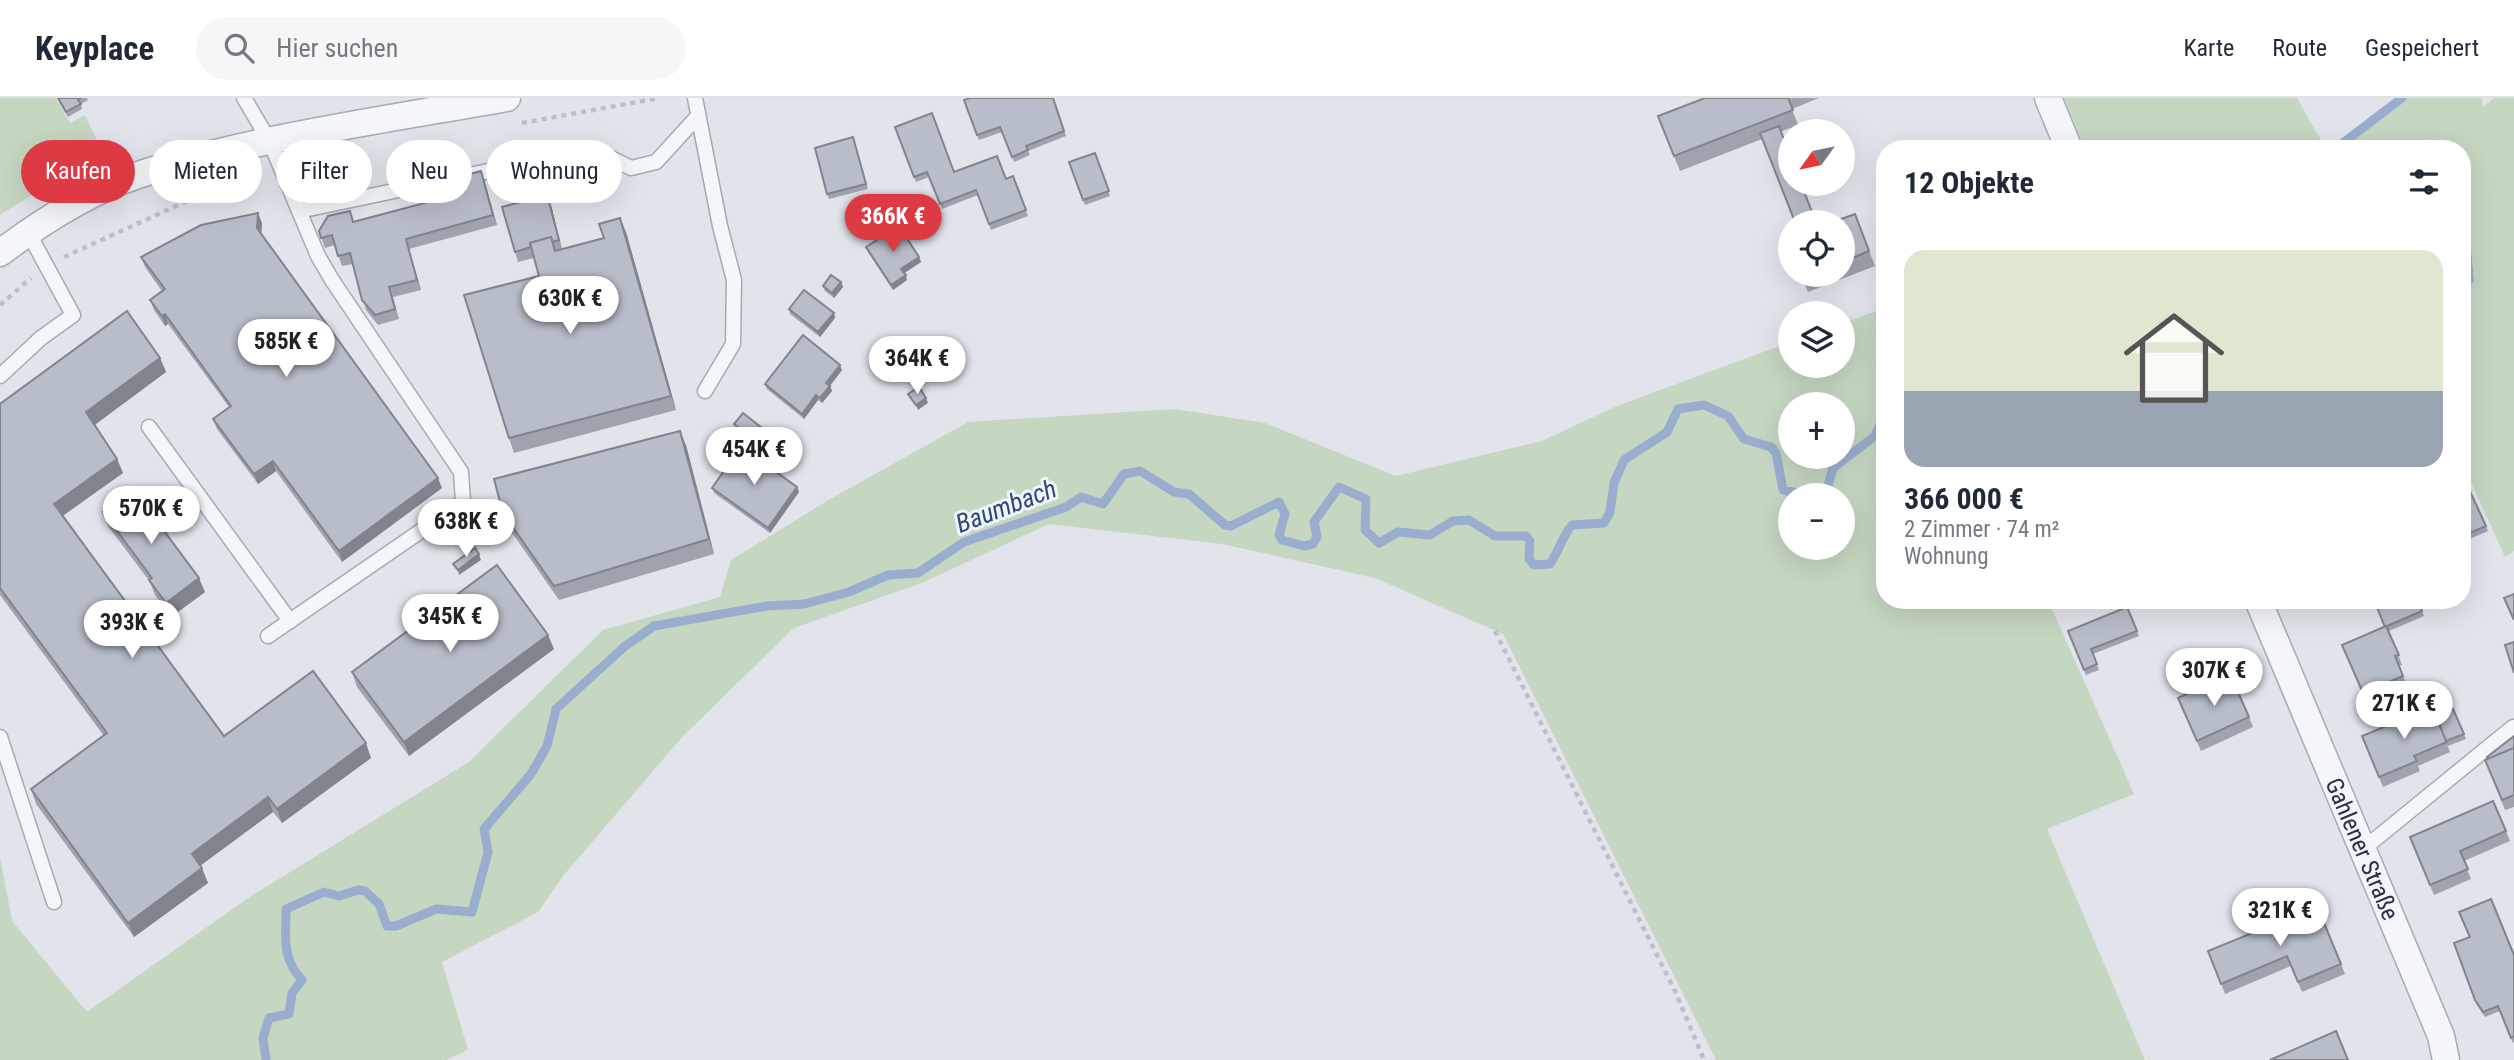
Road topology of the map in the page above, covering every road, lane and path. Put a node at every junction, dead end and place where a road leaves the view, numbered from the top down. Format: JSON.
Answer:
{"nodes":[{"id":1,"x":244,"y":98,"type":"edge"},
{"id":2,"x":507,"y":98,"type":"edge"},
{"id":3,"x":659,"y":98,"type":"edge"},
{"id":4,"x":695,"y":98,"type":"edge"},
{"id":5,"x":2048,"y":98,"type":"edge"},
{"id":6,"x":698,"y":116,"type":"junction"},
{"id":7,"x":521,"y":123,"type":"dead end"},
{"id":8,"x":2065,"y":140,"type":"edge"},
{"id":9,"x":270,"y":142,"type":"junction"},
{"id":10,"x":276,"y":156,"type":"edge"},
{"id":11,"x":276,"y":169,"type":"edge"},
{"id":12,"x":296,"y":203,"type":"edge"},
{"id":13,"x":299,"y":211,"type":"junction"},
{"id":14,"x":28,"y":232,"type":"junction"},
{"id":15,"x":0,"y":253,"type":"edge"},
{"id":16,"x":46,"y":265,"type":"junction"},
{"id":17,"x":0,"y":305,"type":"edge"},
{"id":18,"x":0,"y":376,"type":"edge"},
{"id":19,"x":705,"y":391,"type":"dead end"},
{"id":20,"x":149,"y":427,"type":"dead end"},
{"id":21,"x":2262,"y":609,"type":"edge"},
{"id":22,"x":290,"y":621,"type":"junction"},
{"id":23,"x":1495,"y":631,"type":"dead end"},
{"id":24,"x":268,"y":636,"type":"dead end"},
{"id":25,"x":2513,"y":727,"type":"edge"},
{"id":26,"x":0,"y":737,"type":"edge"},
{"id":27,"x":2362,"y":850,"type":"junction"},
{"id":28,"x":54,"y":902,"type":"dead end"},
{"id":29,"x":1704,"y":1060,"type":"edge"},
{"id":30,"x":2445,"y":1060,"type":"edge"}],
"edges":[{"from":1,"to":9,"type":"lane"},
{"from":2,"to":9,"type":"street"},
{"from":3,"to":7,"type":"path"},
{"from":4,"to":6,"type":"lane"},
{"from":5,"to":8,"type":"street"},
{"from":6,"to":13,"type":"lane"},
{"from":6,"to":19,"type":"lane"},
{"from":9,"to":10,"type":"lane"},
{"from":9,"to":14,"type":"street"},
{"from":11,"to":16,"type":"path"},
{"from":12,"to":13,"type":"lane"},
{"from":13,"to":22,"type":"lane"},
{"from":14,"to":15,"type":"street"},
{"from":14,"to":16,"type":"lane"},
{"from":16,"to":17,"type":"path"},
{"from":16,"to":18,"type":"lane"},
{"from":20,"to":22,"type":"lane"},
{"from":21,"to":27,"type":"street","name":"Gahlener Straße"},
{"from":22,"to":24,"type":"lane"},
{"from":23,"to":29,"type":"path"},
{"from":25,"to":27,"type":"lane"},
{"from":26,"to":28,"type":"lane"},
{"from":27,"to":30,"type":"street","name":"Gahlener Straße"}]}
